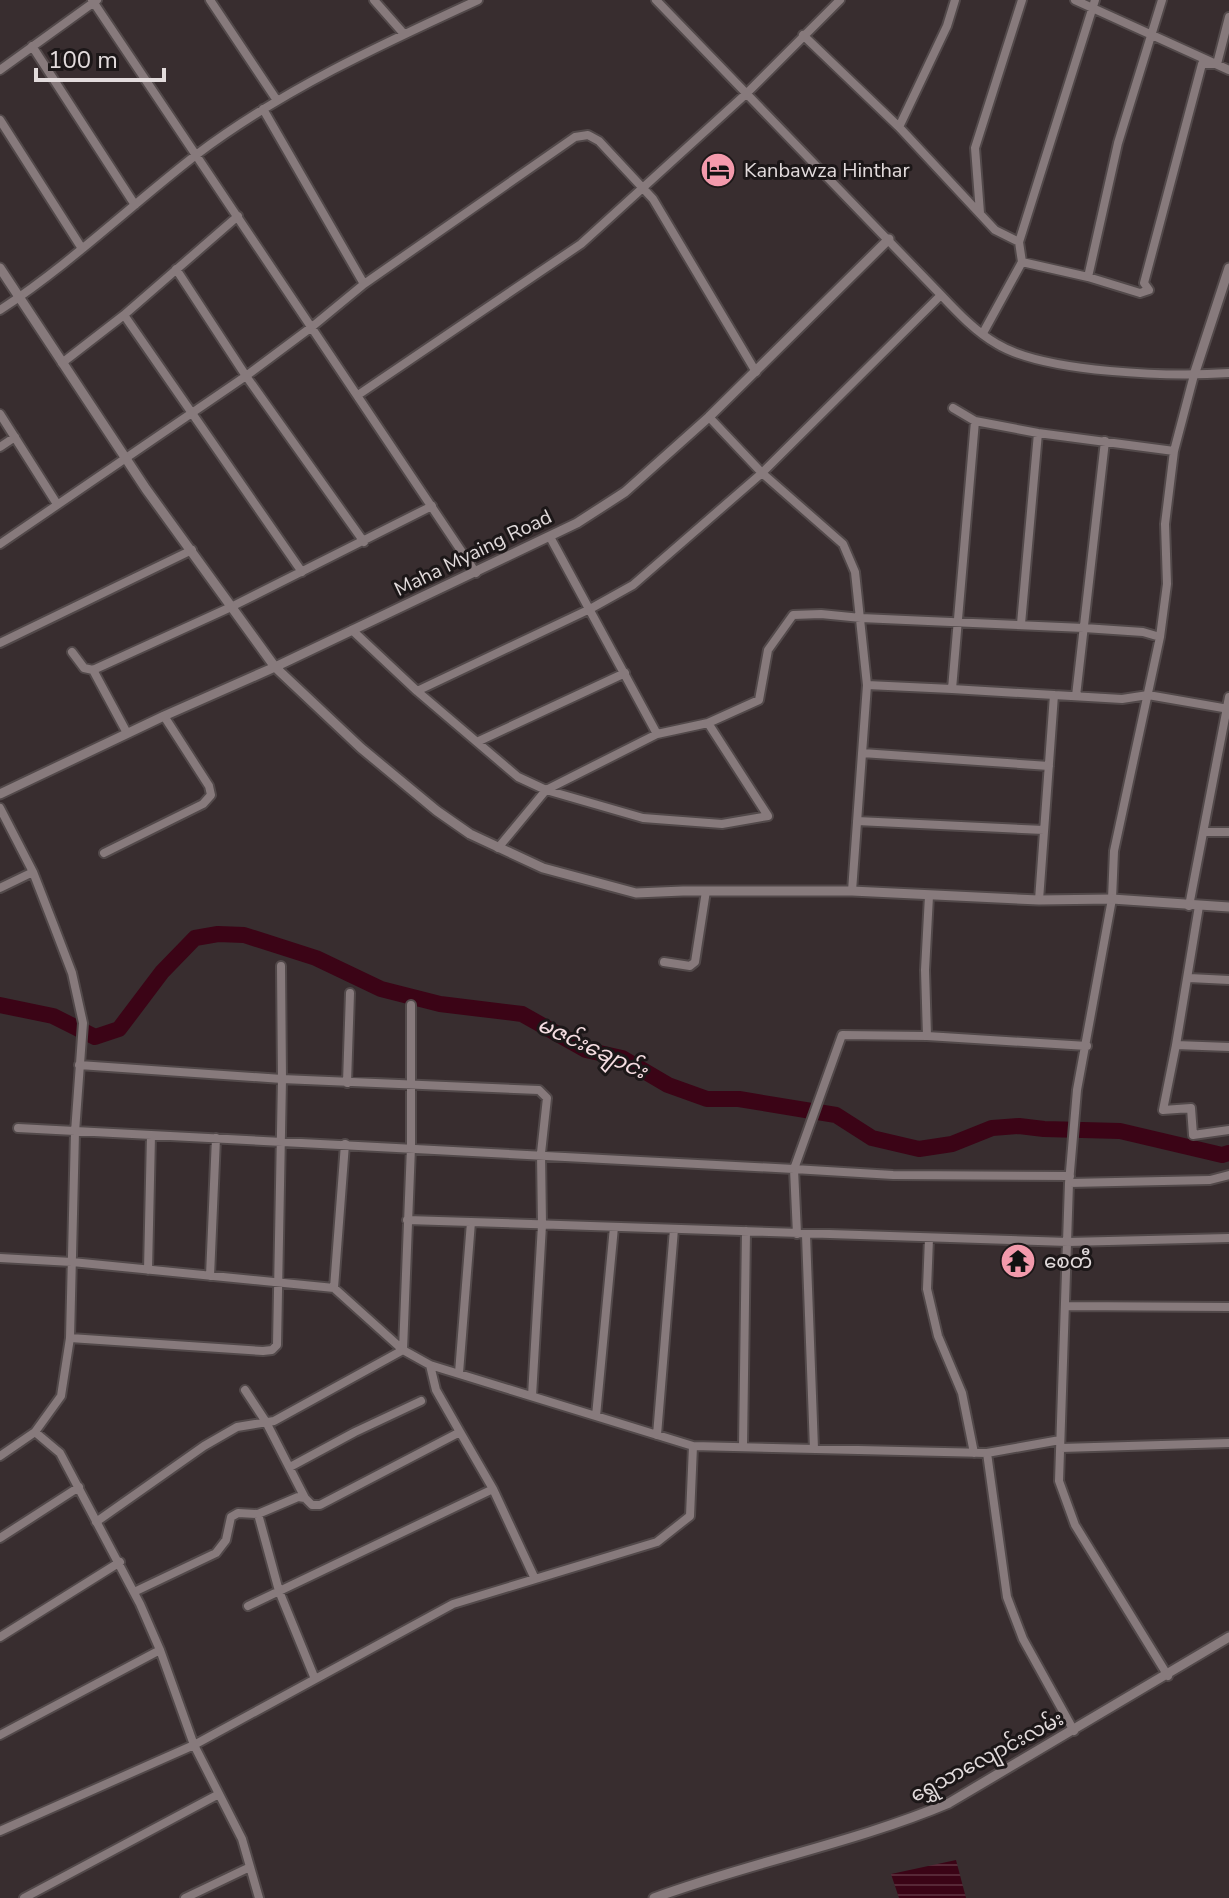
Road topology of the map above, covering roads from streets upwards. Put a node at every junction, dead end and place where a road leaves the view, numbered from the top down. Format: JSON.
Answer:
{"nodes":[{"id":1,"x":210,"y":0,"type":"edge"},
{"id":2,"x":374,"y":0,"type":"edge"},
{"id":3,"x":478,"y":0,"type":"edge"},
{"id":4,"x":656,"y":0,"type":"edge"},
{"id":5,"x":824,"y":0,"type":"edge"},
{"id":6,"x":840,"y":0,"type":"edge"},
{"id":7,"x":955,"y":0,"type":"edge"},
{"id":8,"x":1022,"y":0,"type":"edge"},
{"id":9,"x":1075,"y":0,"type":"edge"},
{"id":10,"x":1162,"y":0,"type":"edge"},
{"id":11,"x":94,"y":1,"type":"edge"},
{"id":12,"x":1094,"y":5,"type":"edge"},
{"id":13,"x":833,"y":7,"type":"junction"},
{"id":14,"x":1229,"y":17,"type":"edge"},
{"id":15,"x":404,"y":34,"type":"junction"},
{"id":16,"x":803,"y":35,"type":"junction"},
{"id":17,"x":1153,"y":35,"type":"junction"},
{"id":18,"x":32,"y":46,"type":"junction"},
{"id":19,"x":1217,"y":64,"type":"junction"},
{"id":20,"x":0,"y":70,"type":"edge"},
{"id":21,"x":1229,"y":70,"type":"edge"},
{"id":22,"x":747,"y":93,"type":"junction"},
{"id":23,"x":276,"y":99,"type":"junction"},
{"id":24,"x":263,"y":109,"type":"junction"},
{"id":25,"x":0,"y":120,"type":"edge"},
{"id":26,"x":899,"y":127,"type":"junction"},
{"id":27,"x":197,"y":154,"type":"junction"},
{"id":28,"x":643,"y":190,"type":"junction"},
{"id":29,"x":135,"y":205,"type":"junction"},
{"id":30,"x":980,"y":213,"type":"junction"},
{"id":31,"x":238,"y":216,"type":"junction"},
{"id":32,"x":889,"y":239,"type":"junction"},
{"id":33,"x":1019,"y":242,"type":"junction"},
{"id":34,"x":81,"y":247,"type":"junction"},
{"id":35,"x":1022,"y":262,"type":"junction"},
{"id":36,"x":0,"y":268,"type":"edge"},
{"id":37,"x":1229,"y":268,"type":"edge"},
{"id":38,"x":176,"y":269,"type":"junction"},
{"id":39,"x":1088,"y":277,"type":"junction"},
{"id":40,"x":364,"y":284,"type":"junction"},
{"id":41,"x":941,"y":295,"type":"junction"},
{"id":42,"x":19,"y":297,"type":"junction"},
{"id":43,"x":0,"y":310,"type":"edge"},
{"id":44,"x":124,"y":315,"type":"junction"},
{"id":45,"x":313,"y":326,"type":"junction"},
{"id":46,"x":983,"y":333,"type":"junction"},
{"id":47,"x":62,"y":363,"type":"junction"},
{"id":48,"x":756,"y":372,"type":"junction"},
{"id":49,"x":1229,"y":373,"type":"edge"},
{"id":50,"x":1194,"y":375,"type":"junction"},
{"id":51,"x":246,"y":376,"type":"junction"},
{"id":52,"x":358,"y":395,"type":"junction"},
{"id":53,"x":953,"y":408,"type":"dead end"},
{"id":54,"x":0,"y":414,"type":"edge"},
{"id":55,"x":191,"y":415,"type":"junction"},
{"id":56,"x":709,"y":417,"type":"junction"},
{"id":57,"x":975,"y":421,"type":"junction"},
{"id":58,"x":1038,"y":433,"type":"junction"},
{"id":59,"x":15,"y":437,"type":"junction"},
{"id":60,"x":1105,"y":441,"type":"junction"},
{"id":61,"x":0,"y":447,"type":"edge"},
{"id":62,"x":1174,"y":451,"type":"junction"},
{"id":63,"x":126,"y":460,"type":"junction"},
{"id":64,"x":762,"y":473,"type":"junction"},
{"id":65,"x":57,"y":504,"type":"junction"},
{"id":66,"x":432,"y":506,"type":"junction"},
{"id":67,"x":550,"y":537,"type":"junction"},
{"id":68,"x":364,"y":542,"type":"junction"},
{"id":69,"x":0,"y":544,"type":"edge"},
{"id":70,"x":192,"y":550,"type":"junction"},
{"id":71,"x":302,"y":572,"type":"junction"},
{"id":72,"x":476,"y":573,"type":"junction"},
{"id":73,"x":231,"y":607,"type":"junction"},
{"id":74,"x":590,"y":609,"type":"junction"},
{"id":75,"x":861,"y":618,"type":"junction"},
{"id":76,"x":958,"y":620,"type":"junction"},
{"id":77,"x":1021,"y":624,"type":"junction"},
{"id":78,"x":1084,"y":628,"type":"junction"},
{"id":79,"x":352,"y":630,"type":"junction"},
{"id":80,"x":1160,"y":637,"type":"junction"},
{"id":81,"x":0,"y":643,"type":"edge"},
{"id":82,"x":72,"y":652,"type":"dead end"},
{"id":83,"x":275,"y":667,"type":"junction"},
{"id":84,"x":93,"y":670,"type":"junction"},
{"id":85,"x":625,"y":673,"type":"junction"},
{"id":86,"x":867,"y":685,"type":"junction"},
{"id":87,"x":952,"y":689,"type":"junction"},
{"id":88,"x":417,"y":691,"type":"junction"},
{"id":89,"x":1054,"y":695,"type":"junction"},
{"id":90,"x":1148,"y":695,"type":"junction"},
{"id":91,"x":1076,"y":696,"type":"junction"},
{"id":92,"x":1229,"y":697,"type":"edge"},
{"id":93,"x":1228,"y":709,"type":"edge"},
{"id":94,"x":164,"y":716,"type":"junction"},
{"id":95,"x":708,"y":723,"type":"junction"},
{"id":96,"x":127,"y":733,"type":"junction"},
{"id":97,"x":657,"y":734,"type":"junction"},
{"id":98,"x":479,"y":741,"type":"junction"},
{"id":99,"x":862,"y":753,"type":"junction"},
{"id":100,"x":1049,"y":766,"type":"junction"},
{"id":101,"x":546,"y":790,"type":"junction"},
{"id":102,"x":0,"y":794,"type":"edge"},
{"id":103,"x":0,"y":808,"type":"edge"},
{"id":104,"x":857,"y":821,"type":"junction"},
{"id":105,"x":1044,"y":830,"type":"junction"},
{"id":106,"x":1204,"y":832,"type":"junction"},
{"id":107,"x":1229,"y":832,"type":"edge"},
{"id":108,"x":498,"y":848,"type":"junction"},
{"id":109,"x":104,"y":853,"type":"dead end"},
{"id":110,"x":33,"y":872,"type":"junction"},
{"id":111,"x":0,"y":888,"type":"edge"},
{"id":112,"x":706,"y":891,"type":"junction"},
{"id":113,"x":852,"y":891,"type":"junction"},
{"id":114,"x":929,"y":896,"type":"junction"},
{"id":115,"x":1112,"y":899,"type":"junction"},
{"id":116,"x":1039,"y":900,"type":"junction"},
{"id":117,"x":1194,"y":906,"type":"junction"},
{"id":118,"x":1229,"y":907,"type":"edge"},
{"id":119,"x":664,"y":962,"type":"dead end"},
{"id":120,"x":281,"y":966,"type":"dead end"},
{"id":121,"x":1189,"y":978,"type":"junction"},
{"id":122,"x":1229,"y":980,"type":"edge"},
{"id":123,"x":350,"y":993,"type":"dead end"},
{"id":124,"x":411,"y":1005,"type":"dead end"},
{"id":125,"x":927,"y":1036,"type":"junction"},
{"id":126,"x":1176,"y":1045,"type":"junction"},
{"id":127,"x":1087,"y":1046,"type":"junction"},
{"id":128,"x":1229,"y":1047,"type":"edge"},
{"id":129,"x":80,"y":1064,"type":"junction"},
{"id":130,"x":282,"y":1079,"type":"junction"},
{"id":131,"x":347,"y":1083,"type":"junction"},
{"id":132,"x":411,"y":1085,"type":"junction"},
{"id":133,"x":18,"y":1128,"type":"dead end"},
{"id":134,"x":1229,"y":1130,"type":"edge"},
{"id":135,"x":75,"y":1132,"type":"junction"},
{"id":136,"x":151,"y":1135,"type":"junction"},
{"id":137,"x":216,"y":1138,"type":"junction"},
{"id":138,"x":281,"y":1141,"type":"junction"},
{"id":139,"x":345,"y":1144,"type":"junction"},
{"id":140,"x":411,"y":1147,"type":"junction"},
{"id":141,"x":541,"y":1153,"type":"junction"},
{"id":142,"x":794,"y":1169,"type":"junction"},
{"id":143,"x":1229,"y":1175,"type":"edge"},
{"id":144,"x":1069,"y":1180,"type":"junction"},
{"id":145,"x":407,"y":1220,"type":"junction"},
{"id":146,"x":471,"y":1222,"type":"junction"},
{"id":147,"x":542,"y":1225,"type":"junction"},
{"id":148,"x":614,"y":1227,"type":"junction"},
{"id":149,"x":674,"y":1229,"type":"junction"},
{"id":150,"x":746,"y":1231,"type":"junction"},
{"id":151,"x":801,"y":1234,"type":"junction"},
{"id":152,"x":929,"y":1238,"type":"junction"},
{"id":153,"x":1229,"y":1238,"type":"edge"},
{"id":154,"x":1068,"y":1242,"type":"junction"},
{"id":155,"x":0,"y":1258,"type":"edge"},
{"id":156,"x":72,"y":1262,"type":"junction"},
{"id":157,"x":148,"y":1270,"type":"junction"},
{"id":158,"x":210,"y":1276,"type":"junction"},
{"id":159,"x":277,"y":1283,"type":"junction"},
{"id":160,"x":334,"y":1288,"type":"junction"},
{"id":161,"x":1065,"y":1306,"type":"junction"},
{"id":162,"x":1229,"y":1307,"type":"edge"},
{"id":163,"x":70,"y":1338,"type":"junction"},
{"id":164,"x":403,"y":1350,"type":"junction"},
{"id":165,"x":430,"y":1365,"type":"junction"},
{"id":166,"x":459,"y":1373,"type":"junction"},
{"id":167,"x":245,"y":1390,"type":"dead end"},
{"id":168,"x":532,"y":1396,"type":"junction"},
{"id":169,"x":421,"y":1401,"type":"dead end"},
{"id":170,"x":596,"y":1416,"type":"junction"},
{"id":171,"x":266,"y":1422,"type":"junction"},
{"id":172,"x":35,"y":1432,"type":"junction"},
{"id":173,"x":460,"y":1432,"type":"junction"},
{"id":174,"x":657,"y":1435,"type":"junction"},
{"id":175,"x":1229,"y":1443,"type":"edge"},
{"id":176,"x":1061,"y":1444,"type":"junction"},
{"id":177,"x":693,"y":1446,"type":"junction"},
{"id":178,"x":743,"y":1447,"type":"junction"},
{"id":179,"x":814,"y":1449,"type":"junction"},
{"id":180,"x":974,"y":1453,"type":"junction"},
{"id":181,"x":987,"y":1453,"type":"junction"},
{"id":182,"x":0,"y":1456,"type":"edge"},
{"id":183,"x":290,"y":1467,"type":"junction"},
{"id":184,"x":79,"y":1487,"type":"junction"},
{"id":185,"x":493,"y":1489,"type":"junction"},
{"id":186,"x":305,"y":1498,"type":"junction"},
{"id":187,"x":258,"y":1514,"type":"junction"},
{"id":188,"x":96,"y":1522,"type":"junction"},
{"id":189,"x":0,"y":1538,"type":"edge"},
{"id":190,"x":120,"y":1562,"type":"junction"},
{"id":191,"x":535,"y":1579,"type":"junction"},
{"id":192,"x":279,"y":1591,"type":"junction"},
{"id":193,"x":134,"y":1592,"type":"junction"},
{"id":194,"x":248,"y":1606,"type":"dead end"},
{"id":195,"x":0,"y":1637,"type":"edge"},
{"id":196,"x":1229,"y":1637,"type":"edge"},
{"id":197,"x":160,"y":1650,"type":"junction"},
{"id":198,"x":1168,"y":1676,"type":"junction"},
{"id":199,"x":315,"y":1679,"type":"junction"},
{"id":200,"x":1074,"y":1731,"type":"junction"},
{"id":201,"x":0,"y":1735,"type":"edge"},
{"id":202,"x":194,"y":1745,"type":"junction"},
{"id":203,"x":219,"y":1794,"type":"junction"},
{"id":204,"x":0,"y":1831,"type":"edge"},
{"id":205,"x":250,"y":1867,"type":"junction"},
{"id":206,"x":24,"y":1898,"type":"edge"},
{"id":207,"x":185,"y":1898,"type":"edge"},
{"id":208,"x":259,"y":1898,"type":"edge"},
{"id":209,"x":654,"y":1898,"type":"edge"}],
"edges":[{"from":1,"to":23,"type":"street"},
{"from":2,"to":15,"type":"street"},
{"from":3,"to":15,"type":"street"},
{"from":4,"to":22,"type":"street"},
{"from":5,"to":13,"type":"street"},
{"from":6,"to":13,"type":"street"},
{"from":7,"to":26,"type":"street"},
{"from":8,"to":30,"type":"street"},
{"from":9,"to":12,"type":"street"},
{"from":10,"to":17,"type":"street"},
{"from":11,"to":18,"type":"street"},
{"from":11,"to":27,"type":"street"},
{"from":12,"to":17,"type":"street"},
{"from":12,"to":33,"type":"street"},
{"from":13,"to":16,"type":"street"},
{"from":14,"to":19,"type":"street"},
{"from":15,"to":23,"type":"street"},
{"from":16,"to":22,"type":"street"},
{"from":16,"to":26,"type":"street"},
{"from":17,"to":19,"type":"street"},
{"from":17,"to":39,"type":"street"},
{"from":18,"to":20,"type":"street"},
{"from":18,"to":29,"type":"street"},
{"from":19,"to":21,"type":"street"},
{"from":19,"to":39,"type":"street"},
{"from":22,"to":28,"type":"street"},
{"from":22,"to":32,"type":"street"},
{"from":23,"to":24,"type":"street"},
{"from":24,"to":27,"type":"street"},
{"from":24,"to":40,"type":"street"},
{"from":25,"to":34,"type":"street"},
{"from":26,"to":30,"type":"street"},
{"from":27,"to":29,"type":"street"},
{"from":27,"to":31,"type":"street"},
{"from":28,"to":40,"type":"street"},
{"from":28,"to":48,"type":"street"},
{"from":28,"to":52,"type":"street"},
{"from":29,"to":34,"type":"street"},
{"from":30,"to":33,"type":"street"},
{"from":31,"to":38,"type":"street"},
{"from":31,"to":45,"type":"street"},
{"from":32,"to":41,"type":"street"},
{"from":32,"to":48,"type":"street","name":"Maha Myaing Road"},
{"from":33,"to":35,"type":"street"},
{"from":34,"to":42,"type":"street"},
{"from":35,"to":39,"type":"street"},
{"from":35,"to":46,"type":"street"},
{"from":36,"to":42,"type":"street"},
{"from":37,"to":50,"type":"street"},
{"from":38,"to":44,"type":"street"},
{"from":38,"to":51,"type":"street"},
{"from":40,"to":45,"type":"street"},
{"from":41,"to":46,"type":"street"},
{"from":41,"to":64,"type":"street"},
{"from":42,"to":43,"type":"street"},
{"from":42,"to":47,"type":"street"},
{"from":44,"to":47,"type":"street"},
{"from":44,"to":55,"type":"street"},
{"from":45,"to":51,"type":"street"},
{"from":45,"to":52,"type":"street"},
{"from":46,"to":50,"type":"street"},
{"from":47,"to":63,"type":"street"},
{"from":48,"to":56,"type":"street","name":"Maha Myaing Road"},
{"from":49,"to":50,"type":"street"},
{"from":50,"to":62,"type":"street"},
{"from":51,"to":55,"type":"street"},
{"from":51,"to":68,"type":"street"},
{"from":52,"to":66,"type":"street"},
{"from":53,"to":57,"type":"street"},
{"from":54,"to":59,"type":"street"},
{"from":55,"to":63,"type":"street"},
{"from":55,"to":71,"type":"street"},
{"from":56,"to":64,"type":"street"},
{"from":56,"to":67,"type":"street","name":"Maha Myaing Road"},
{"from":57,"to":58,"type":"street"},
{"from":57,"to":76,"type":"street"},
{"from":58,"to":60,"type":"street"},
{"from":58,"to":77,"type":"street"},
{"from":59,"to":61,"type":"street"},
{"from":59,"to":65,"type":"street"},
{"from":60,"to":62,"type":"street"},
{"from":60,"to":78,"type":"street"},
{"from":62,"to":80,"type":"street"},
{"from":63,"to":65,"type":"street"},
{"from":63,"to":70,"type":"street"},
{"from":64,"to":74,"type":"street"},
{"from":64,"to":75,"type":"street"},
{"from":65,"to":69,"type":"street"},
{"from":66,"to":68,"type":"street"},
{"from":66,"to":72,"type":"street"},
{"from":67,"to":72,"type":"street","name":"Maha Myaing Road"},
{"from":67,"to":74,"type":"street"},
{"from":68,"to":71,"type":"street"},
{"from":70,"to":73,"type":"street"},
{"from":70,"to":81,"type":"street"},
{"from":71,"to":73,"type":"street"},
{"from":72,"to":79,"type":"street","name":"Maha Myaing Road"},
{"from":73,"to":83,"type":"street"},
{"from":73,"to":84,"type":"street"},
{"from":74,"to":85,"type":"street"},
{"from":74,"to":88,"type":"street"},
{"from":75,"to":76,"type":"street"},
{"from":75,"to":86,"type":"street"},
{"from":75,"to":95,"type":"street"},
{"from":76,"to":77,"type":"street"},
{"from":76,"to":87,"type":"street"},
{"from":77,"to":78,"type":"street"},
{"from":78,"to":80,"type":"street"},
{"from":78,"to":91,"type":"street"},
{"from":79,"to":83,"type":"street","name":"Maha Myaing Road"},
{"from":79,"to":88,"type":"street"},
{"from":80,"to":90,"type":"street"},
{"from":82,"to":84,"type":"street"},
{"from":83,"to":94,"type":"street","name":"Maha Myaing Road"},
{"from":83,"to":108,"type":"street"},
{"from":84,"to":96,"type":"street"},
{"from":85,"to":97,"type":"street"},
{"from":85,"to":98,"type":"street"},
{"from":86,"to":87,"type":"street"},
{"from":86,"to":99,"type":"street"},
{"from":87,"to":89,"type":"street"},
{"from":88,"to":98,"type":"street"},
{"from":89,"to":91,"type":"street"},
{"from":89,"to":100,"type":"street"},
{"from":90,"to":91,"type":"street"},
{"from":90,"to":93,"type":"street"},
{"from":90,"to":115,"type":"street"},
{"from":92,"to":93,"type":"street"},
{"from":93,"to":106,"type":"street"},
{"from":94,"to":96,"type":"street","name":"Maha Myaing Road"},
{"from":94,"to":109,"type":"street"},
{"from":95,"to":97,"type":"street"},
{"from":95,"to":101,"type":"street"},
{"from":96,"to":102,"type":"street","name":"Maha Myaing Road"},
{"from":97,"to":101,"type":"street"},
{"from":98,"to":101,"type":"street"},
{"from":99,"to":100,"type":"street"},
{"from":99,"to":104,"type":"street"},
{"from":100,"to":105,"type":"street"},
{"from":101,"to":108,"type":"street"},
{"from":103,"to":110,"type":"street"},
{"from":104,"to":105,"type":"street"},
{"from":104,"to":113,"type":"street"},
{"from":105,"to":116,"type":"street"},
{"from":106,"to":107,"type":"street"},
{"from":106,"to":117,"type":"street"},
{"from":108,"to":112,"type":"street"},
{"from":110,"to":111,"type":"street"},
{"from":110,"to":129,"type":"street"},
{"from":112,"to":113,"type":"street"},
{"from":112,"to":119,"type":"street"},
{"from":113,"to":114,"type":"street"},
{"from":114,"to":116,"type":"street"},
{"from":114,"to":125,"type":"street"},
{"from":115,"to":116,"type":"street"},
{"from":115,"to":117,"type":"street"},
{"from":115,"to":127,"type":"street"},
{"from":117,"to":118,"type":"street"},
{"from":117,"to":121,"type":"street"},
{"from":120,"to":130,"type":"street"},
{"from":121,"to":122,"type":"street"},
{"from":121,"to":126,"type":"street"},
{"from":123,"to":131,"type":"street"},
{"from":124,"to":132,"type":"street"},
{"from":125,"to":127,"type":"street"},
{"from":125,"to":142,"type":"street"},
{"from":126,"to":128,"type":"street"},
{"from":126,"to":134,"type":"street"},
{"from":127,"to":144,"type":"street"},
{"from":129,"to":130,"type":"street"},
{"from":129,"to":135,"type":"street"},
{"from":130,"to":131,"type":"street"},
{"from":130,"to":138,"type":"street"},
{"from":131,"to":132,"type":"street"},
{"from":132,"to":140,"type":"street"},
{"from":132,"to":141,"type":"street"},
{"from":133,"to":135,"type":"street"},
{"from":135,"to":136,"type":"street"},
{"from":135,"to":156,"type":"street"},
{"from":136,"to":137,"type":"street"},
{"from":136,"to":157,"type":"street"},
{"from":137,"to":138,"type":"street"},
{"from":137,"to":158,"type":"street"},
{"from":138,"to":139,"type":"street"},
{"from":138,"to":159,"type":"street"},
{"from":139,"to":140,"type":"street"},
{"from":139,"to":160,"type":"street"},
{"from":140,"to":141,"type":"street"},
{"from":140,"to":145,"type":"street"},
{"from":141,"to":142,"type":"street"},
{"from":141,"to":147,"type":"street"},
{"from":142,"to":144,"type":"street"},
{"from":142,"to":151,"type":"street"},
{"from":143,"to":144,"type":"street"},
{"from":144,"to":154,"type":"street"},
{"from":145,"to":146,"type":"street"},
{"from":145,"to":164,"type":"street"},
{"from":146,"to":147,"type":"street"},
{"from":146,"to":166,"type":"street"},
{"from":147,"to":148,"type":"street"},
{"from":147,"to":168,"type":"street"},
{"from":148,"to":149,"type":"street"},
{"from":148,"to":170,"type":"street"},
{"from":149,"to":150,"type":"street"},
{"from":149,"to":174,"type":"street"},
{"from":150,"to":151,"type":"street"},
{"from":150,"to":178,"type":"street"},
{"from":151,"to":152,"type":"street"},
{"from":151,"to":179,"type":"street"},
{"from":152,"to":154,"type":"street"},
{"from":152,"to":180,"type":"street"},
{"from":153,"to":154,"type":"street"},
{"from":154,"to":161,"type":"street"},
{"from":155,"to":156,"type":"street"},
{"from":156,"to":157,"type":"street"},
{"from":156,"to":163,"type":"street"},
{"from":157,"to":158,"type":"street"},
{"from":158,"to":159,"type":"street"},
{"from":159,"to":160,"type":"street"},
{"from":159,"to":163,"type":"street"},
{"from":160,"to":164,"type":"street"},
{"from":161,"to":162,"type":"street"},
{"from":161,"to":176,"type":"street"},
{"from":163,"to":172,"type":"street"},
{"from":164,"to":165,"type":"street"},
{"from":164,"to":171,"type":"street"},
{"from":165,"to":166,"type":"street"},
{"from":165,"to":173,"type":"street"},
{"from":166,"to":168,"type":"street"},
{"from":167,"to":171,"type":"street"},
{"from":168,"to":170,"type":"street"},
{"from":169,"to":183,"type":"street"},
{"from":170,"to":174,"type":"street"},
{"from":171,"to":183,"type":"street"},
{"from":171,"to":188,"type":"street"},
{"from":172,"to":182,"type":"street"},
{"from":172,"to":184,"type":"street"},
{"from":173,"to":185,"type":"street"},
{"from":173,"to":186,"type":"street"},
{"from":174,"to":177,"type":"street"},
{"from":175,"to":176,"type":"street"},
{"from":176,"to":181,"type":"street"},
{"from":176,"to":198,"type":"street"},
{"from":177,"to":178,"type":"street"},
{"from":177,"to":191,"type":"street"},
{"from":178,"to":179,"type":"street"},
{"from":179,"to":180,"type":"street"},
{"from":180,"to":181,"type":"street"},
{"from":181,"to":200,"type":"street"},
{"from":183,"to":186,"type":"street"},
{"from":184,"to":188,"type":"street"},
{"from":184,"to":189,"type":"street"},
{"from":185,"to":191,"type":"street"},
{"from":185,"to":192,"type":"street"},
{"from":186,"to":187,"type":"street"},
{"from":187,"to":192,"type":"street"},
{"from":187,"to":193,"type":"street"},
{"from":188,"to":190,"type":"street"},
{"from":190,"to":193,"type":"street"},
{"from":190,"to":195,"type":"street"},
{"from":191,"to":199,"type":"street"},
{"from":192,"to":194,"type":"street"},
{"from":192,"to":199,"type":"street"},
{"from":193,"to":197,"type":"street"},
{"from":196,"to":198,"type":"street","name":"ရွှေသာလျောင်းလမ်း"},
{"from":197,"to":201,"type":"street"},
{"from":197,"to":202,"type":"street"},
{"from":198,"to":200,"type":"street","name":"ရွှေသာလျောင်းလမ်း"},
{"from":199,"to":202,"type":"street"},
{"from":200,"to":209,"type":"street","name":"ရွှေသာလျောင်းလမ်း"},
{"from":202,"to":203,"type":"street"},
{"from":202,"to":204,"type":"street"},
{"from":203,"to":205,"type":"street"},
{"from":203,"to":206,"type":"street"},
{"from":205,"to":207,"type":"street"},
{"from":205,"to":208,"type":"street"}]}
